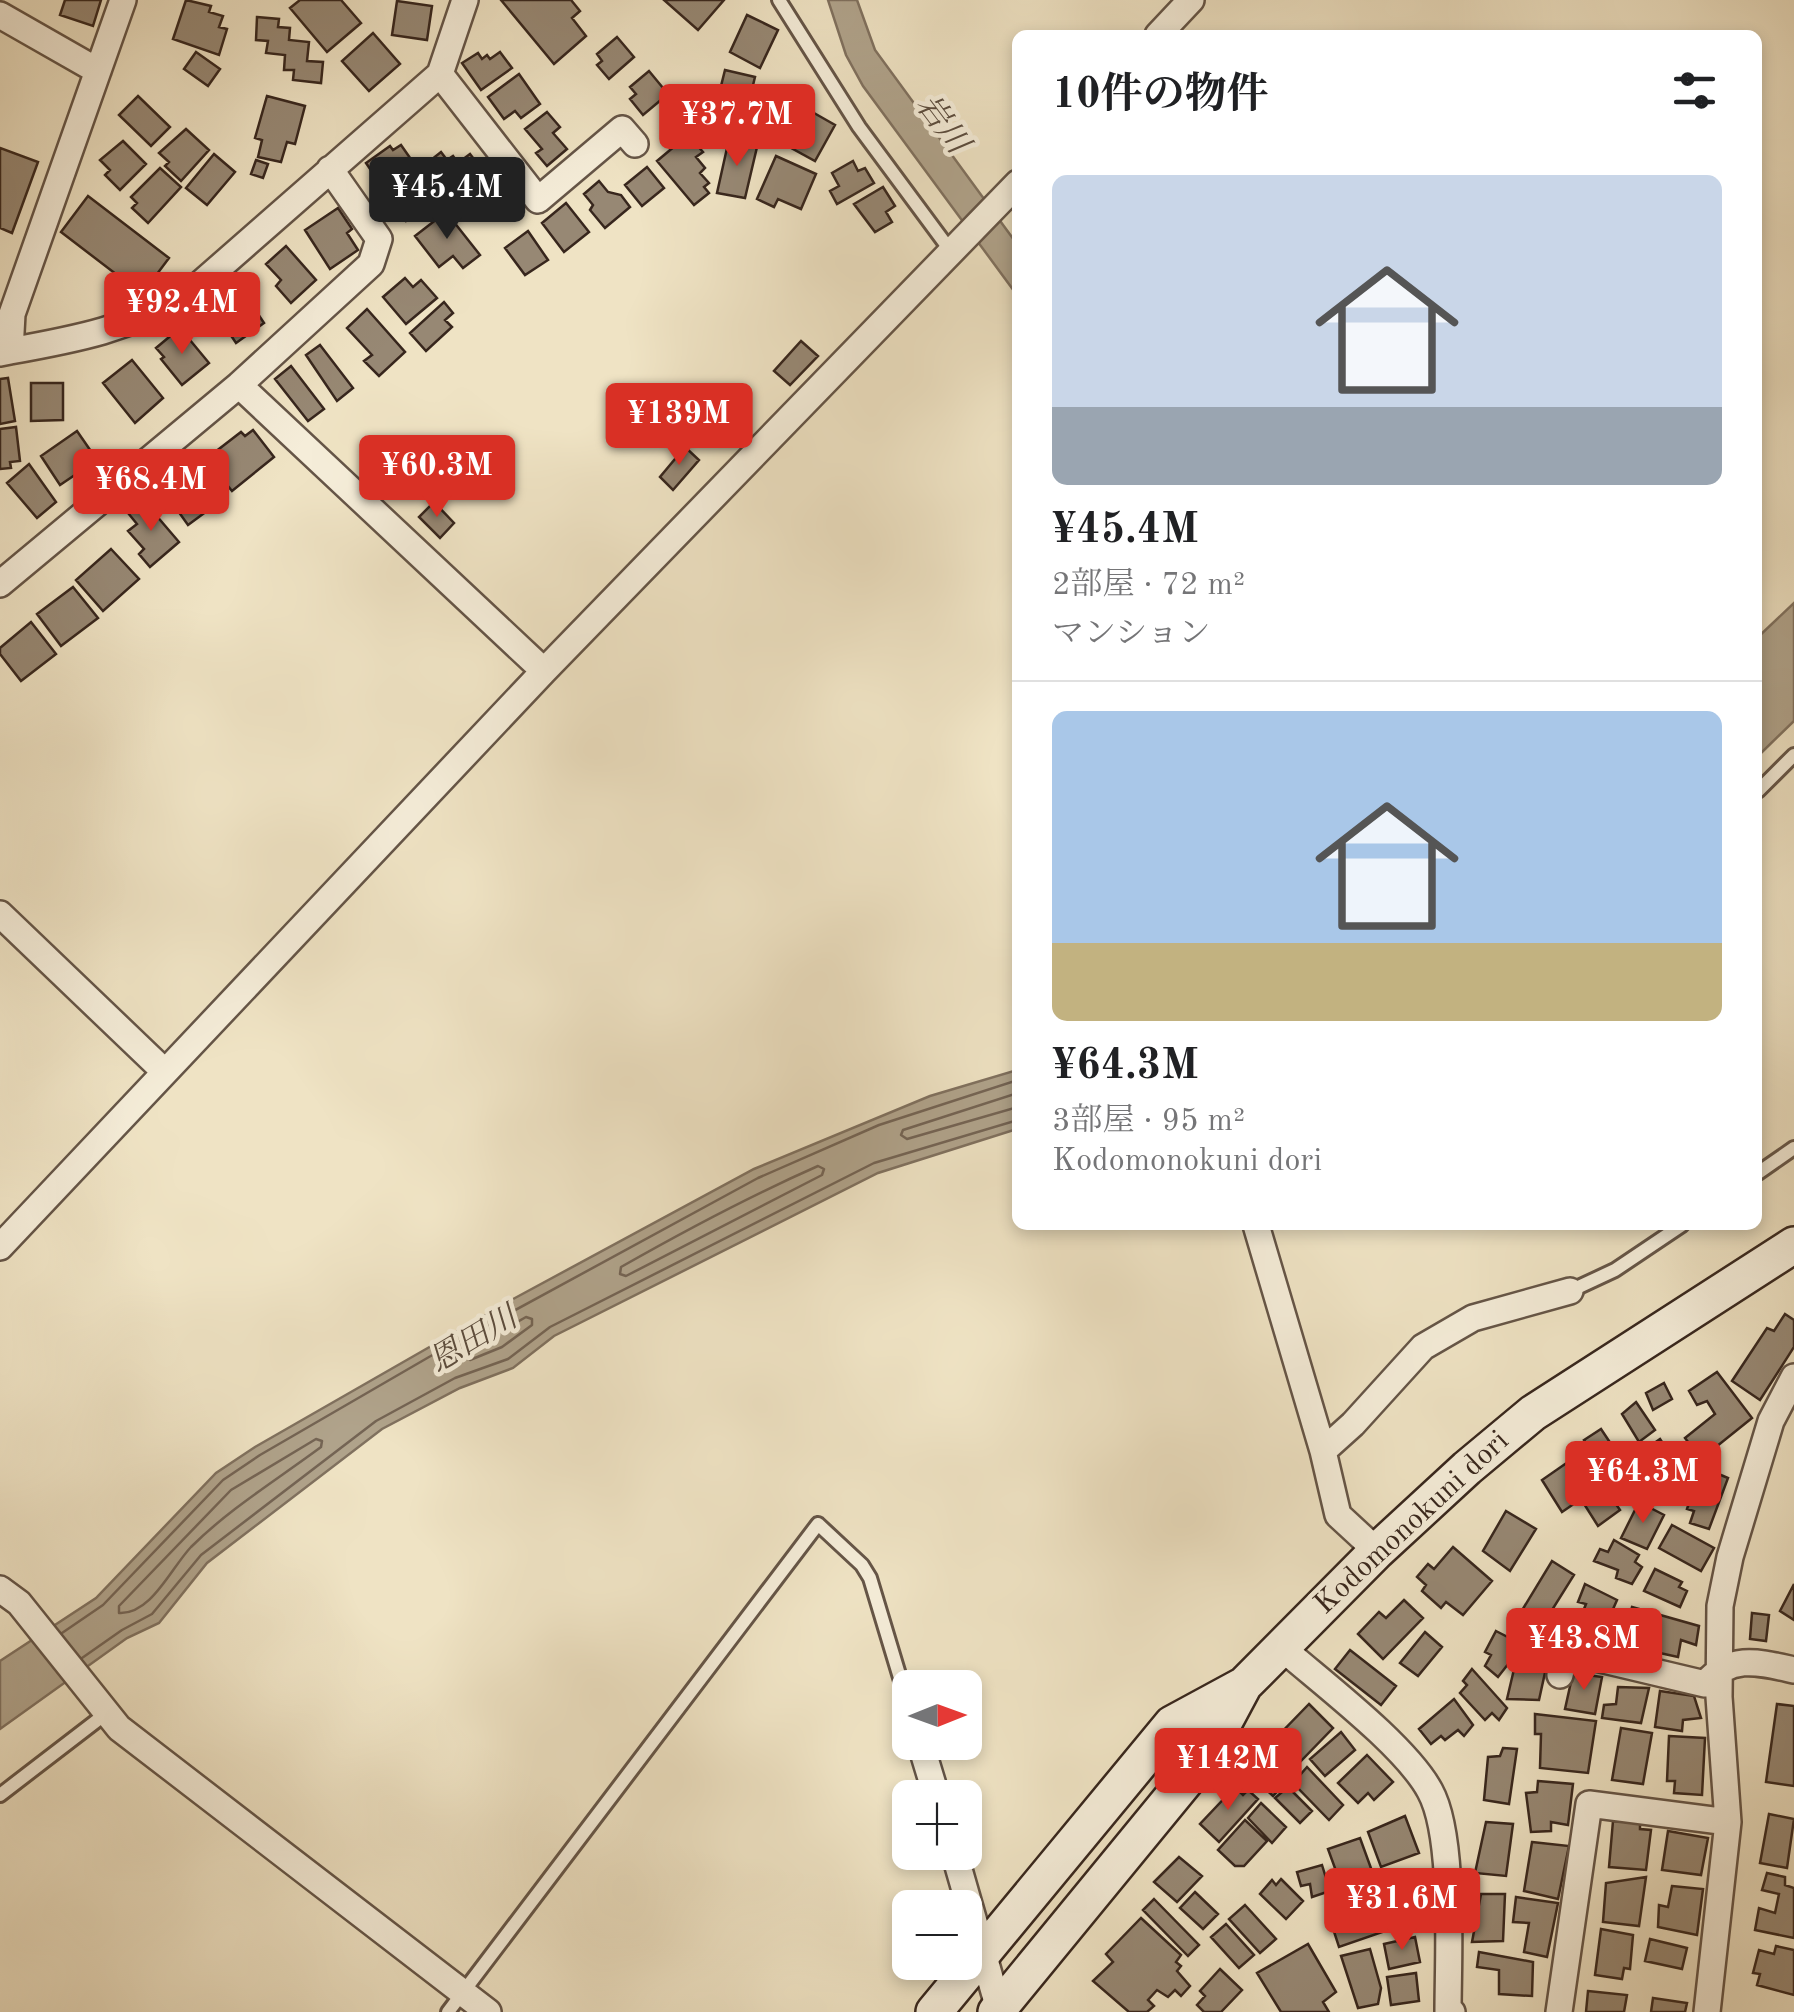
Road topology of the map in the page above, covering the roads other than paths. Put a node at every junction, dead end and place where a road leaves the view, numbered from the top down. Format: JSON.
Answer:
{"nodes":[{"id":1,"x":123,"y":0,"type":"edge"},
{"id":2,"x":465,"y":0,"type":"edge"},
{"id":3,"x":779,"y":0,"type":"edge"},
{"id":4,"x":1191,"y":0,"type":"edge"},
{"id":5,"x":0,"y":15,"type":"edge"},
{"id":6,"x":1163,"y":30,"type":"edge"},
{"id":7,"x":98,"y":71,"type":"junction"},
{"id":8,"x":440,"y":74,"type":"junction"},
{"id":9,"x":623,"y":128,"type":"dead end"},
{"id":10,"x":330,"y":169,"type":"junction"},
{"id":11,"x":1012,"y":188,"type":"edge"},
{"id":12,"x":957,"y":244,"type":"junction"},
{"id":13,"x":5,"y":352,"type":"edge"},
{"id":14,"x":240,"y":385,"type":"junction"},
{"id":15,"x":0,"y":584,"type":"edge"},
{"id":16,"x":544,"y":671,"type":"junction"},
{"id":17,"x":1794,"y":755,"type":"edge"},
{"id":18,"x":1762,"y":787,"type":"edge"},
{"id":19,"x":0,"y":914,"type":"edge"},
{"id":20,"x":165,"y":1072,"type":"junction"},
{"id":21,"x":1794,"y":1148,"type":"edge"},
{"id":22,"x":1762,"y":1170,"type":"edge"},
{"id":23,"x":1257,"y":1230,"type":"edge"},
{"id":24,"x":1675,"y":1230,"type":"edge"},
{"id":25,"x":1794,"y":1244,"type":"edge"},
{"id":26,"x":0,"y":1247,"type":"edge"},
{"id":27,"x":1570,"y":1292,"type":"joint"},
{"id":28,"x":1794,"y":1377,"type":"edge"},
{"id":29,"x":1323,"y":1451,"type":"junction"},
{"id":30,"x":1378,"y":1551,"type":"junction"},
{"id":31,"x":10,"y":1596,"type":"edge"},
{"id":32,"x":1537,"y":1640,"type":"dead end"},
{"id":33,"x":1281,"y":1646,"type":"junction"},
{"id":34,"x":1718,"y":1668,"type":"junction"},
{"id":35,"x":898,"y":1670,"type":"edge"},
{"id":36,"x":1794,"y":1670,"type":"edge"},
{"id":37,"x":1244,"y":1686,"type":"junction"},
{"id":38,"x":105,"y":1710,"type":"junction"},
{"id":39,"x":0,"y":1795,"type":"edge"},
{"id":40,"x":1728,"y":1822,"type":"junction"},
{"id":41,"x":959,"y":1870,"type":"edge"},
{"id":42,"x":984,"y":1954,"type":"junction"},
{"id":43,"x":455,"y":2003,"type":"edge"},
{"id":44,"x":998,"y":2010,"type":"edge"},
{"id":45,"x":488,"y":2012,"type":"edge"},
{"id":46,"x":934,"y":2012,"type":"edge"},
{"id":47,"x":1449,"y":2012,"type":"edge"},
{"id":48,"x":1559,"y":2012,"type":"edge"},
{"id":49,"x":1708,"y":2012,"type":"edge"}],
"edges":[{"from":1,"to":7,"type":"street"},
{"from":2,"to":8,"type":"street"},
{"from":3,"to":12,"type":"lane"},
{"from":4,"to":6,"type":"street"},
{"from":5,"to":7,"type":"street"},
{"from":7,"to":13,"type":"street"},
{"from":8,"to":9,"type":"street"},
{"from":8,"to":10,"type":"street"},
{"from":10,"to":13,"type":"street"},
{"from":10,"to":14,"type":"street"},
{"from":11,"to":12,"type":"street"},
{"from":12,"to":16,"type":"street"},
{"from":14,"to":15,"type":"street"},
{"from":14,"to":16,"type":"street"},
{"from":16,"to":20,"type":"street"},
{"from":17,"to":18,"type":"lane"},
{"from":19,"to":20,"type":"street"},
{"from":20,"to":26,"type":"street"},
{"from":21,"to":22,"type":"lane"},
{"from":23,"to":29,"type":"street"},
{"from":24,"to":27,"type":"lane"},
{"from":25,"to":30,"type":"main road","name":"Kodomonokuni dori"},
{"from":27,"to":29,"type":"street"},
{"from":28,"to":34,"type":"street"},
{"from":29,"to":30,"type":"street"},
{"from":30,"to":33,"type":"main road","name":"Kodomonokuni dori"},
{"from":31,"to":38,"type":"street"},
{"from":32,"to":34,"type":"street"},
{"from":33,"to":37,"type":"main road","name":"Kodomonokuni dori"},
{"from":33,"to":47,"type":"street"},
{"from":34,"to":36,"type":"street"},
{"from":34,"to":40,"type":"street"},
{"from":35,"to":43,"type":"lane"},
{"from":37,"to":42,"type":"main road","name":"Kodomonokuni dori"},
{"from":37,"to":44,"type":"main road","name":"Kodomonokuni dori"},
{"from":38,"to":39,"type":"lane"},
{"from":38,"to":43,"type":"street"},
{"from":40,"to":48,"type":"street"},
{"from":40,"to":49,"type":"street"},
{"from":41,"to":42,"type":"street"},
{"from":42,"to":44,"type":"street"},
{"from":42,"to":46,"type":"main road","name":"Kodomonokuni dori"},
{"from":43,"to":45,"type":"street"}]}
